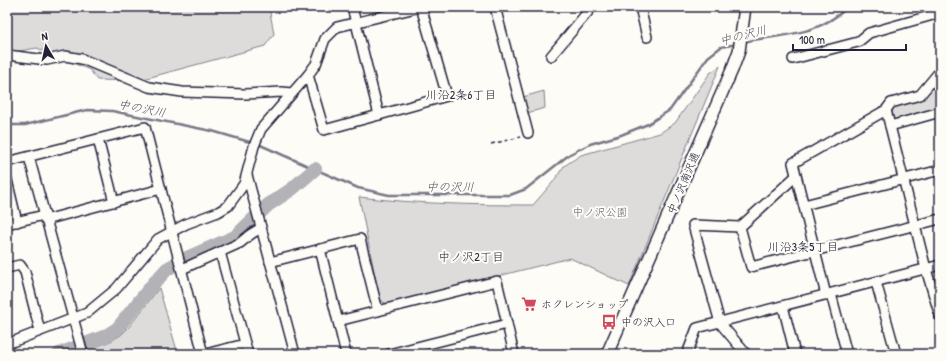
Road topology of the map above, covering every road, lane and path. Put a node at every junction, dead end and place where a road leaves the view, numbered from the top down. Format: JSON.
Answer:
{"nodes":[{"id":1,"x":352,"y":7,"type":"edge"},
{"id":2,"x":421,"y":7,"type":"edge"},
{"id":3,"x":495,"y":7,"type":"edge"},
{"id":4,"x":592,"y":7,"type":"edge"},
{"id":5,"x":640,"y":7,"type":"edge"},
{"id":6,"x":745,"y":7,"type":"edge"},
{"id":7,"x":940,"y":13,"type":"edge"},
{"id":8,"x":356,"y":23,"type":"junction"},
{"id":9,"x":647,"y":37,"type":"dead end"},
{"id":10,"x":7,"y":55,"type":"edge"},
{"id":11,"x":551,"y":56,"type":"dead end"},
{"id":12,"x":793,"y":59,"type":"dead end"},
{"id":13,"x":940,"y":70,"type":"edge"},
{"id":14,"x":308,"y":75,"type":"junction"},
{"id":15,"x":292,"y":93,"type":"junction"},
{"id":16,"x":886,"y":110,"type":"junction"},
{"id":17,"x":940,"y":112,"type":"edge"},
{"id":18,"x":379,"y":115,"type":"junction"},
{"id":19,"x":890,"y":126,"type":"junction"},
{"id":20,"x":528,"y":133,"type":"joint"},
{"id":21,"x":98,"y":139,"type":"junction"},
{"id":22,"x":491,"y":144,"type":"dead end"},
{"id":23,"x":29,"y":157,"type":"junction"},
{"id":24,"x":7,"y":162,"type":"edge"},
{"id":25,"x":940,"y":170,"type":"edge"},
{"id":26,"x":247,"y":174,"type":"junction"},
{"id":27,"x":796,"y":176,"type":"junction"},
{"id":28,"x":7,"y":180,"type":"edge"},
{"id":29,"x":904,"y":180,"type":"junction"},
{"id":30,"x":161,"y":190,"type":"junction"},
{"id":31,"x":114,"y":202,"type":"junction"},
{"id":32,"x":804,"y":205,"type":"junction"},
{"id":33,"x":44,"y":218,"type":"junction"},
{"id":34,"x":940,"y":219,"type":"edge"},
{"id":35,"x":17,"y":222,"type":"junction"},
{"id":36,"x":7,"y":224,"type":"edge"},
{"id":37,"x":916,"y":225,"type":"junction"},
{"id":38,"x":261,"y":226,"type":"junction"},
{"id":39,"x":740,"y":227,"type":"junction"},
{"id":40,"x":172,"y":232,"type":"junction"},
{"id":41,"x":320,"y":249,"type":"junction"},
{"id":42,"x":816,"y":251,"type":"junction"},
{"id":43,"x":220,"y":252,"type":"junction"},
{"id":44,"x":270,"y":262,"type":"junction"},
{"id":45,"x":181,"y":264,"type":"junction"},
{"id":46,"x":940,"y":266,"type":"edge"},
{"id":47,"x":7,"y":268,"type":"edge"},
{"id":48,"x":926,"y":269,"type":"junction"},
{"id":49,"x":876,"y":282,"type":"junction"},
{"id":50,"x":829,"y":294,"type":"junction"},
{"id":51,"x":783,"y":306,"type":"junction"},
{"id":52,"x":378,"y":311,"type":"junction"},
{"id":53,"x":940,"y":316,"type":"edge"},
{"id":54,"x":74,"y":319,"type":"junction"},
{"id":55,"x":338,"y":321,"type":"junction"},
{"id":56,"x":720,"y":323,"type":"junction"},
{"id":57,"x":507,"y":324,"type":"junction"},
{"id":58,"x":40,"y":331,"type":"junction"},
{"id":59,"x":7,"y":344,"type":"edge"},
{"id":60,"x":245,"y":344,"type":"junction"},
{"id":61,"x":82,"y":353,"type":"edge"},
{"id":62,"x":204,"y":354,"type":"edge"},
{"id":63,"x":248,"y":354,"type":"edge"},
{"id":64,"x":295,"y":354,"type":"edge"},
{"id":65,"x":346,"y":354,"type":"edge"},
{"id":66,"x":389,"y":354,"type":"edge"},
{"id":67,"x":514,"y":354,"type":"edge"},
{"id":68,"x":607,"y":354,"type":"edge"},
{"id":69,"x":687,"y":354,"type":"edge"},
{"id":70,"x":746,"y":354,"type":"edge"},
{"id":71,"x":795,"y":354,"type":"edge"},
{"id":72,"x":847,"y":354,"type":"edge"},
{"id":73,"x":896,"y":354,"type":"edge"}],
"edges":[{"from":1,"to":8,"type":"street"},
{"from":2,"to":8,"type":"street"},
{"from":2,"to":18,"type":"street"},
{"from":3,"to":20,"type":"street"},
{"from":4,"to":11,"type":"street"},
{"from":5,"to":9,"type":"street"},
{"from":6,"to":68,"type":"street","name":"中ノ沢南沢通"},
{"from":7,"to":12,"type":"street"},
{"from":8,"to":14,"type":"street"},
{"from":8,"to":18,"type":"street"},
{"from":10,"to":15,"type":"street"},
{"from":13,"to":16,"type":"street"},
{"from":14,"to":15,"type":"street"},
{"from":14,"to":18,"type":"street"},
{"from":15,"to":26,"type":"street"},
{"from":16,"to":19,"type":"street"},
{"from":16,"to":27,"type":"street"},
{"from":17,"to":19,"type":"street"},
{"from":19,"to":29,"type":"street"},
{"from":20,"to":22,"type":"path"},
{"from":21,"to":23,"type":"street"},
{"from":21,"to":30,"type":"street"},
{"from":21,"to":31,"type":"street"},
{"from":23,"to":24,"type":"street"},
{"from":23,"to":33,"type":"street"},
{"from":25,"to":29,"type":"street"},
{"from":26,"to":38,"type":"street"},
{"from":26,"to":40,"type":"street"},
{"from":27,"to":32,"type":"street"},
{"from":27,"to":39,"type":"street"},
{"from":28,"to":35,"type":"street"},
{"from":29,"to":32,"type":"street"},
{"from":29,"to":37,"type":"street"},
{"from":30,"to":31,"type":"street"},
{"from":30,"to":40,"type":"street"},
{"from":31,"to":33,"type":"street"},
{"from":32,"to":42,"type":"street"},
{"from":33,"to":35,"type":"street"},
{"from":33,"to":54,"type":"street"},
{"from":34,"to":37,"type":"street"},
{"from":35,"to":36,"type":"street"},
{"from":37,"to":42,"type":"street"},
{"from":37,"to":48,"type":"street"},
{"from":38,"to":43,"type":"street"},
{"from":38,"to":44,"type":"street"},
{"from":39,"to":42,"type":"street"},
{"from":39,"to":56,"type":"street"},
{"from":40,"to":45,"type":"street"},
{"from":40,"to":54,"type":"street"},
{"from":41,"to":44,"type":"street"},
{"from":41,"to":52,"type":"street"},
{"from":41,"to":55,"type":"street"},
{"from":42,"to":50,"type":"street"},
{"from":43,"to":45,"type":"street"},
{"from":43,"to":60,"type":"street"},
{"from":44,"to":64,"type":"street"},
{"from":45,"to":62,"type":"street"},
{"from":46,"to":48,"type":"street"},
{"from":47,"to":58,"type":"street"},
{"from":48,"to":49,"type":"street"},
{"from":48,"to":53,"type":"street"},
{"from":49,"to":50,"type":"street"},
{"from":49,"to":73,"type":"street"},
{"from":50,"to":51,"type":"street"},
{"from":50,"to":72,"type":"street"},
{"from":51,"to":56,"type":"street"},
{"from":51,"to":71,"type":"street"},
{"from":52,"to":55,"type":"street"},
{"from":52,"to":57,"type":"street"},
{"from":54,"to":58,"type":"street"},
{"from":54,"to":61,"type":"street"},
{"from":55,"to":65,"type":"street"},
{"from":56,"to":69,"type":"street"},
{"from":56,"to":70,"type":"street"},
{"from":57,"to":66,"type":"street"},
{"from":57,"to":67,"type":"street"},
{"from":58,"to":59,"type":"street"},
{"from":60,"to":62,"type":"street"},
{"from":60,"to":63,"type":"street"}]}
